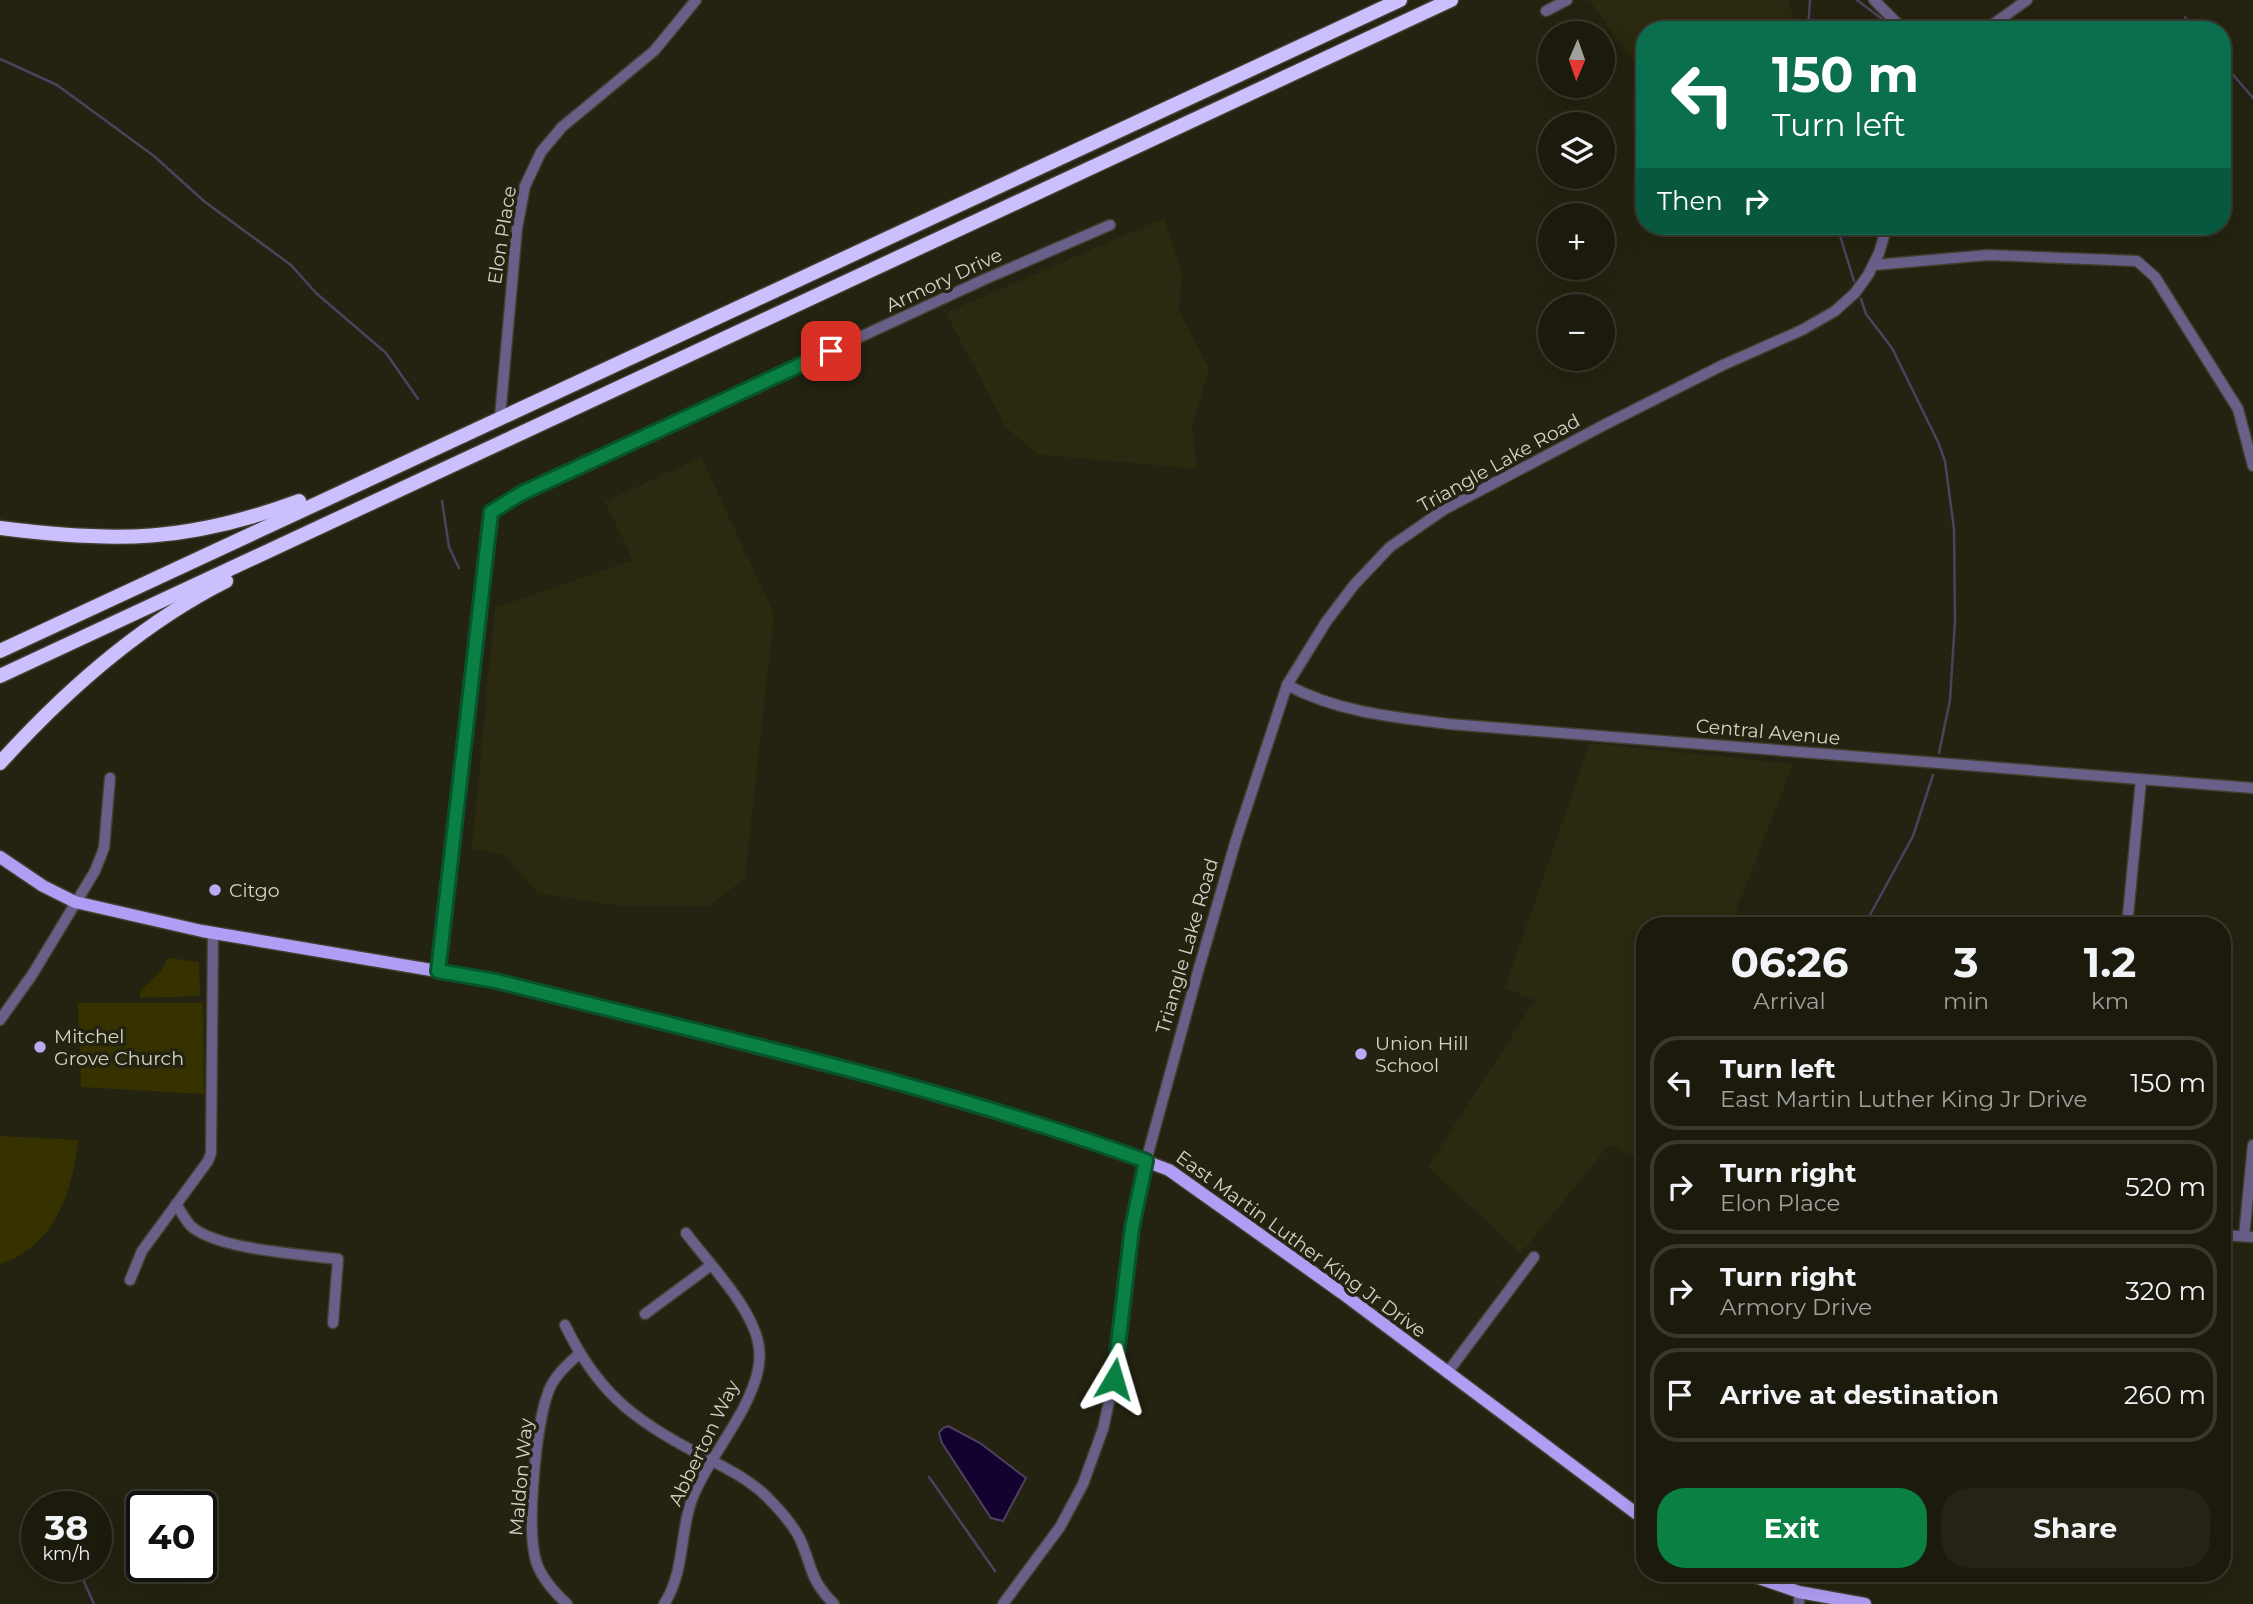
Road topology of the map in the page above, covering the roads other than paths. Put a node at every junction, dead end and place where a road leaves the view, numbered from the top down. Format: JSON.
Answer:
{"nodes":[{"id":1,"x":696,"y":0,"type":"edge"},
{"id":2,"x":1400,"y":0,"type":"edge"},
{"id":3,"x":1451,"y":0,"type":"edge"},
{"id":4,"x":1567,"y":0,"type":"edge"},
{"id":5,"x":1874,"y":0,"type":"edge"},
{"id":6,"x":2027,"y":0,"type":"edge"},
{"id":7,"x":1546,"y":11,"type":"dead end"},
{"id":8,"x":1895,"y":21,"type":"edge"},
{"id":9,"x":1998,"y":21,"type":"edge"},
{"id":10,"x":1110,"y":225,"type":"dead end"},
{"id":11,"x":1883,"y":235,"type":"edge"},
{"id":12,"x":1874,"y":265,"type":"junction"},
{"id":13,"x":500,"y":417,"type":"junction"},
{"id":14,"x":2253,"y":466,"type":"edge"},
{"id":15,"x":386,"y":469,"type":"junction"},
{"id":16,"x":0,"y":528,"type":"edge"},
{"id":17,"x":310,"y":532,"type":"junction"},
{"id":18,"x":0,"y":651,"type":"edge"},
{"id":19,"x":0,"y":676,"type":"edge"},
{"id":20,"x":1287,"y":685,"type":"junction"},
{"id":21,"x":0,"y":763,"type":"edge"},
{"id":22,"x":110,"y":778,"type":"dead end"},
{"id":23,"x":2141,"y":780,"type":"junction"},
{"id":24,"x":2253,"y":788,"type":"edge"},
{"id":25,"x":0,"y":857,"type":"edge"},
{"id":26,"x":75,"y":902,"type":"junction"},
{"id":27,"x":2128,"y":917,"type":"edge"},
{"id":28,"x":213,"y":933,"type":"junction"},
{"id":29,"x":438,"y":971,"type":"junction"},
{"id":30,"x":0,"y":1020,"type":"edge"},
{"id":31,"x":2253,"y":1145,"type":"edge"},
{"id":32,"x":1146,"y":1161,"type":"junction"},
{"id":33,"x":176,"y":1204,"type":"junction"},
{"id":34,"x":686,"y":1233,"type":"dead end"},
{"id":35,"x":2248,"y":1237,"type":"edge"},
{"id":36,"x":1534,"y":1257,"type":"dead end"},
{"id":37,"x":710,"y":1266,"type":"junction"},
{"id":38,"x":130,"y":1280,"type":"dead end"},
{"id":39,"x":645,"y":1314,"type":"dead end"},
{"id":40,"x":332,"y":1323,"type":"dead end"},
{"id":41,"x":565,"y":1325,"type":"dead end"},
{"id":42,"x":580,"y":1353,"type":"junction"},
{"id":43,"x":1447,"y":1373,"type":"junction"},
{"id":44,"x":713,"y":1461,"type":"junction"},
{"id":45,"x":1636,"y":1513,"type":"edge"},
{"id":46,"x":1764,"y":1582,"type":"edge"},
{"id":47,"x":1799,"y":1598,"type":"edge"},
{"id":48,"x":567,"y":1604,"type":"edge"},
{"id":49,"x":664,"y":1604,"type":"edge"},
{"id":50,"x":834,"y":1604,"type":"edge"},
{"id":51,"x":1003,"y":1604,"type":"edge"},
{"id":52,"x":1865,"y":1604,"type":"edge"}],
"edges":[{"from":1,"to":13,"type":"street","name":"Elon Place"},
{"from":2,"to":13,"type":"highway"},
{"from":3,"to":17,"type":"highway"},
{"from":4,"to":7,"type":"street"},
{"from":5,"to":8,"type":"street"},
{"from":6,"to":9,"type":"street"},
{"from":10,"to":29,"type":"street","name":"Armory Drive"},
{"from":11,"to":12,"type":"street","name":"Triangle Lake Road"},
{"from":12,"to":14,"type":"street"},
{"from":12,"to":20,"type":"street","name":"Triangle Lake Road"},
{"from":13,"to":15,"type":"highway"},
{"from":15,"to":16,"type":"highway"},
{"from":15,"to":18,"type":"highway"},
{"from":17,"to":19,"type":"highway"},
{"from":17,"to":21,"type":"highway"},
{"from":20,"to":23,"type":"street","name":"Central Avenue"},
{"from":20,"to":32,"type":"street","name":"Triangle Lake Road"},
{"from":22,"to":26,"type":"street"},
{"from":23,"to":24,"type":"street","name":"Central Avenue"},
{"from":23,"to":27,"type":"street"},
{"from":25,"to":26,"type":"main road","name":"East Martin Luther King Jr Drive"},
{"from":26,"to":28,"type":"main road","name":"East Martin Luther King Jr Drive"},
{"from":26,"to":30,"type":"street"},
{"from":28,"to":29,"type":"main road","name":"East Martin Luther King Jr Drive"},
{"from":28,"to":33,"type":"street"},
{"from":29,"to":32,"type":"main road","name":"East Martin Luther King Jr Drive"},
{"from":31,"to":35,"type":"street"},
{"from":32,"to":43,"type":"main road","name":"East Martin Luther King Jr Drive"},
{"from":32,"to":51,"type":"street","name":"Triangle Lake Road"},
{"from":33,"to":38,"type":"street"},
{"from":33,"to":40,"type":"street"},
{"from":34,"to":37,"type":"street","name":"Abberton Way"},
{"from":36,"to":43,"type":"street"},
{"from":37,"to":39,"type":"street"},
{"from":37,"to":44,"type":"street","name":"Abberton Way"},
{"from":41,"to":42,"type":"street"},
{"from":42,"to":44,"type":"street"},
{"from":42,"to":48,"type":"street","name":"Maldon Way"},
{"from":43,"to":45,"type":"main road","name":"East Martin Luther King Jr Drive"},
{"from":44,"to":49,"type":"street","name":"Abberton Way"},
{"from":44,"to":50,"type":"street"},
{"from":46,"to":47,"type":"main road"},
{"from":47,"to":52,"type":"main road"}]}
